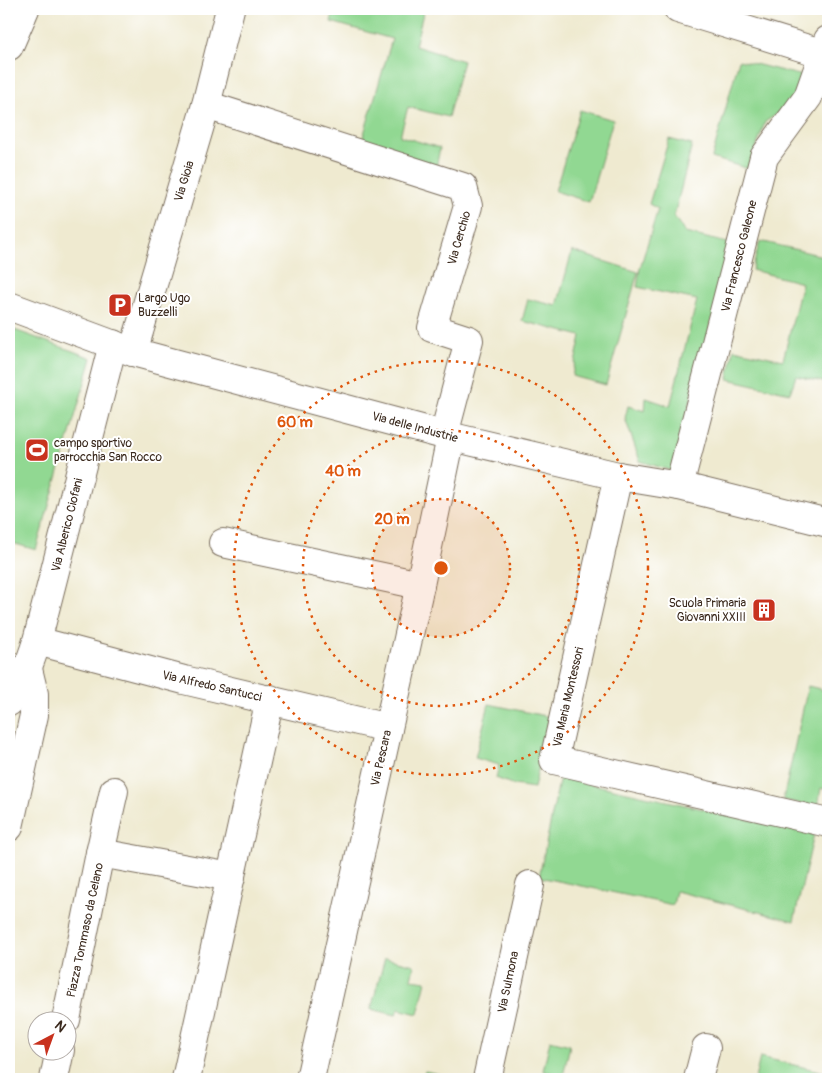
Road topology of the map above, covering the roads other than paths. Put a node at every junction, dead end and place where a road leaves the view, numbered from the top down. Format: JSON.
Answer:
{"nodes":[{"id":1,"x":25,"y":9,"type":"edge"},
{"id":2,"x":230,"y":9,"type":"edge"},
{"id":3,"x":678,"y":9,"type":"edge"},
{"id":4,"x":9,"y":46,"type":"edge"},
{"id":5,"x":826,"y":47,"type":"edge"},
{"id":6,"x":818,"y":99,"type":"edge"},
{"id":7,"x":206,"y":105,"type":"junction"},
{"id":8,"x":9,"y":306,"type":"edge"},
{"id":9,"x":123,"y":348,"type":"junction"},
{"id":10,"x":447,"y":436,"type":"junction"},
{"id":11,"x":618,"y":476,"type":"junction"},
{"id":12,"x":680,"y":486,"type":"junction"},
{"id":13,"x":828,"y":523,"type":"edge"},
{"id":14,"x":224,"y":543,"type":"dead end"},
{"id":15,"x":420,"y":585,"type":"junction"},
{"id":16,"x":37,"y":641,"type":"junction"},
{"id":17,"x":28,"y":669,"type":"junction"},
{"id":18,"x":270,"y":699,"type":"junction"},
{"id":19,"x":9,"y":702,"type":"edge"},
{"id":20,"x":388,"y":728,"type":"junction"},
{"id":21,"x":114,"y":791,"type":"dead end"},
{"id":22,"x":828,"y":823,"type":"edge"},
{"id":23,"x":9,"y":827,"type":"edge"},
{"id":24,"x":100,"y":853,"type":"junction"},
{"id":25,"x":231,"y":877,"type":"junction"},
{"id":26,"x":530,"y":885,"type":"dead end"},
{"id":27,"x":68,"y":1010,"type":"edge"},
{"id":28,"x":706,"y":1048,"type":"dead end"},
{"id":29,"x":58,"y":1060,"type":"edge"},
{"id":30,"x":54,"y":1079,"type":"edge"},
{"id":31,"x":186,"y":1079,"type":"edge"},
{"id":32,"x":310,"y":1079,"type":"edge"},
{"id":33,"x":487,"y":1079,"type":"edge"},
{"id":34,"x":698,"y":1079,"type":"edge"}],
"edges":[{"from":1,"to":4,"type":"street"},
{"from":2,"to":7,"type":"street","name":"Via Gioia"},
{"from":3,"to":5,"type":"street"},
{"from":5,"to":6,"type":"street","name":"Via Francesco Galeone"},
{"from":6,"to":12,"type":"street","name":"Via Francesco Galeone"},
{"from":7,"to":9,"type":"street","name":"Via Gioia"},
{"from":7,"to":10,"type":"street","name":"Via Cerchio"},
{"from":8,"to":9,"type":"street","name":"Via delle Industrie"},
{"from":9,"to":10,"type":"street","name":"Via delle Industrie"},
{"from":9,"to":16,"type":"street","name":"Via Alberico Ciofani"},
{"from":10,"to":11,"type":"street","name":"Via delle Industrie"},
{"from":10,"to":15,"type":"street","name":"Via Pescara"},
{"from":11,"to":12,"type":"street","name":"Via delle Industrie"},
{"from":11,"to":22,"type":"street","name":"Via Maria Montessori"},
{"from":12,"to":13,"type":"street","name":"Via delle Industrie"},
{"from":14,"to":15,"type":"street"},
{"from":15,"to":20,"type":"street","name":"Via Pescara"},
{"from":16,"to":17,"type":"street","name":"Via Alberico Ciofani"},
{"from":16,"to":18,"type":"street","name":"Via Alfredo Santucci"},
{"from":17,"to":19,"type":"street","name":"Via Alberico Ciofani"},
{"from":17,"to":23,"type":"street"},
{"from":18,"to":20,"type":"street","name":"Via Alfredo Santucci"},
{"from":18,"to":25,"type":"street"},
{"from":20,"to":32,"type":"street","name":"Via Pescara"},
{"from":21,"to":24,"type":"street"},
{"from":24,"to":25,"type":"street","name":"Piazza Tommaso da Celano"},
{"from":24,"to":27,"type":"street","name":"Piazza Tommaso da Celano"},
{"from":25,"to":31,"type":"street"},
{"from":26,"to":33,"type":"street","name":"Via Sulmona"},
{"from":28,"to":34,"type":"street"},
{"from":29,"to":30,"type":"street"}]}
